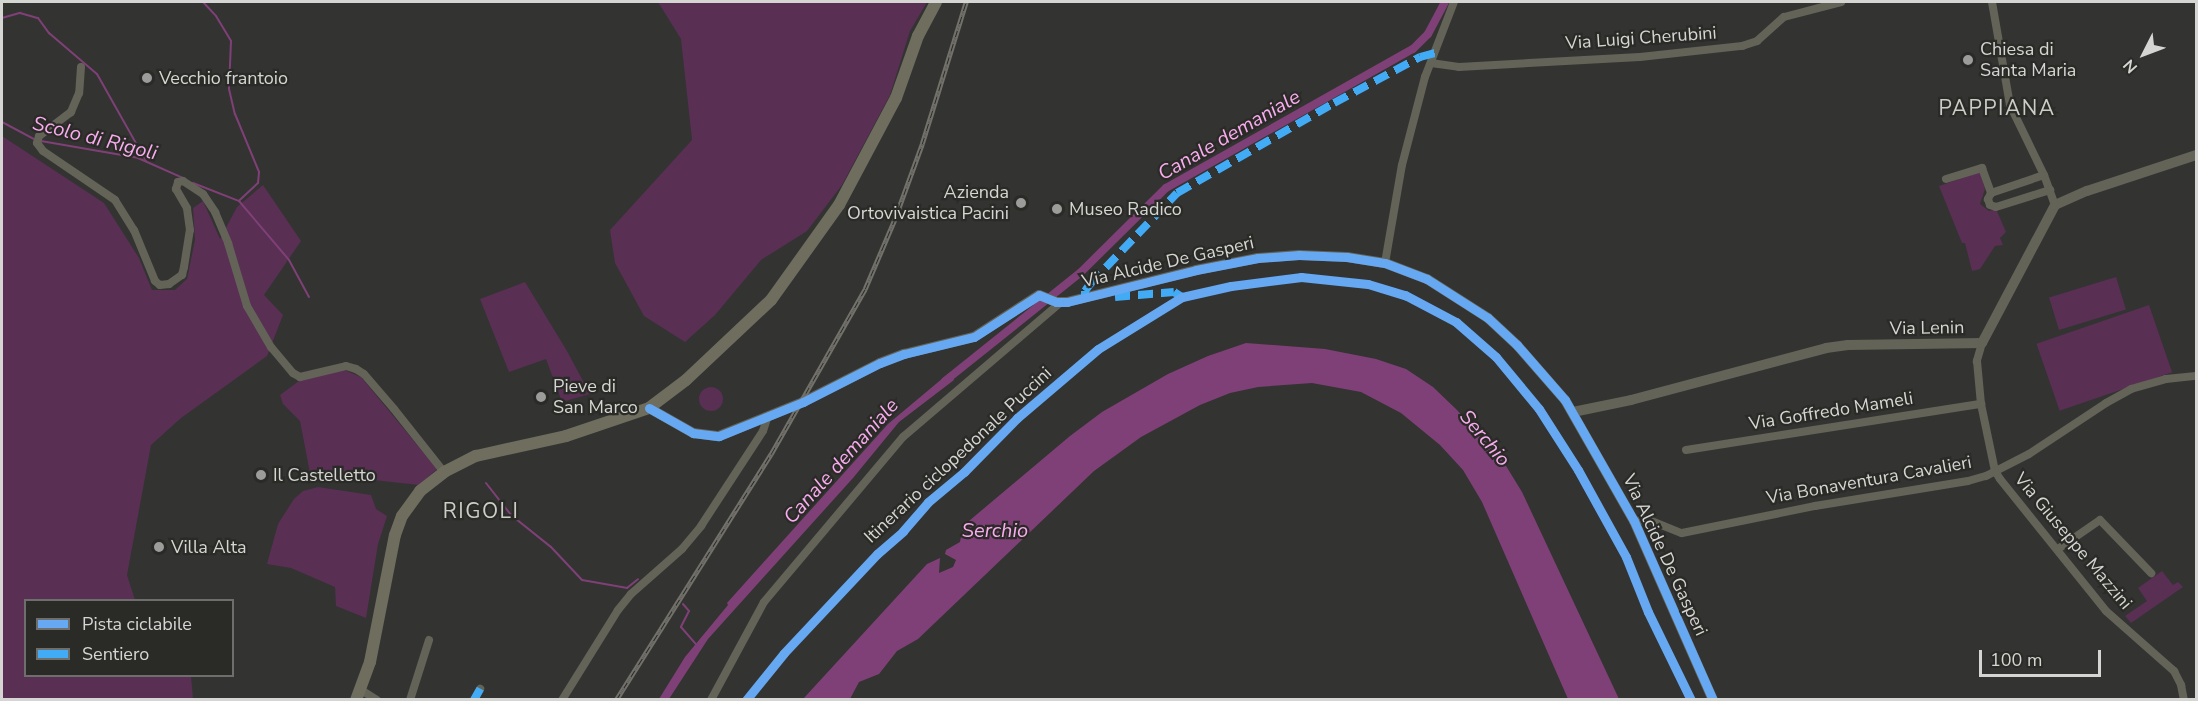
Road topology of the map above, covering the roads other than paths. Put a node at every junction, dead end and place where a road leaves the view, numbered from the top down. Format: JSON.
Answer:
{"nodes":[{"id":1,"x":936,"y":2,"type":"edge"},
{"id":2,"x":1454,"y":2,"type":"edge"},
{"id":3,"x":1841,"y":2,"type":"edge"},
{"id":4,"x":1992,"y":2,"type":"edge"},
{"id":5,"x":1431,"y":63,"type":"junction"},
{"id":6,"x":81,"y":67,"type":"dead end"},
{"id":7,"x":2196,"y":155,"type":"edge"},
{"id":8,"x":2044,"y":175,"type":"junction"},
{"id":9,"x":1946,"y":179,"type":"dead end"},
{"id":10,"x":2050,"y":190,"type":"junction"},
{"id":11,"x":1991,"y":193,"type":"junction"},
{"id":12,"x":2055,"y":205,"type":"junction"},
{"id":13,"x":1385,"y":263,"type":"junction"},
{"id":14,"x":1058,"y":303,"type":"junction"},
{"id":15,"x":1982,"y":343,"type":"junction"},
{"id":16,"x":2196,"y":376,"type":"edge"},
{"id":17,"x":1981,"y":404,"type":"junction"},
{"id":18,"x":649,"y":408,"type":"junction"},
{"id":19,"x":1573,"y":412,"type":"junction"},
{"id":20,"x":768,"y":416,"type":"junction"},
{"id":21,"x":1686,"y":450,"type":"dead end"},
{"id":22,"x":1995,"y":471,"type":"junction"},
{"id":23,"x":444,"y":472,"type":"junction"},
{"id":24,"x":1634,"y":521,"type":"junction"},
{"id":25,"x":2058,"y":549,"type":"junction"},
{"id":26,"x":2151,"y":573,"type":"dead end"},
{"id":27,"x":429,"y":640,"type":"dead end"},
{"id":28,"x":480,"y":689,"type":"dead end"},
{"id":29,"x":358,"y":695,"type":"edge"},
{"id":30,"x":378,"y":699,"type":"edge"},
{"id":31,"x":410,"y":699,"type":"edge"},
{"id":32,"x":474,"y":699,"type":"edge"},
{"id":33,"x":562,"y":699,"type":"edge"},
{"id":34,"x":711,"y":699,"type":"edge"},
{"id":35,"x":1713,"y":699,"type":"edge"},
{"id":36,"x":2184,"y":699,"type":"edge"}],
"edges":[{"from":1,"to":18,"type":"main road"},
{"from":2,"to":5,"type":"street"},
{"from":3,"to":5,"type":"street","name":"Via Luigi Cherubini"},
{"from":4,"to":8,"type":"street"},
{"from":5,"to":13,"type":"street"},
{"from":6,"to":23,"type":"street"},
{"from":7,"to":12,"type":"street"},
{"from":8,"to":10,"type":"street"},
{"from":8,"to":11,"type":"street"},
{"from":9,"to":11,"type":"street"},
{"from":10,"to":11,"type":"street"},
{"from":10,"to":12,"type":"street"},
{"from":12,"to":15,"type":"street","name":"Via Lenin"},
{"from":13,"to":14,"type":"street","name":"Via Alcide De Gasperi"},
{"from":13,"to":19,"type":"street","name":"Via Alcide De Gasperi"},
{"from":14,"to":20,"type":"street"},
{"from":14,"to":34,"type":"street"},
{"from":15,"to":17,"type":"street","name":"Via Giuseppe Mazzini"},
{"from":15,"to":19,"type":"street","name":"Via Lenin"},
{"from":16,"to":22,"type":"street","name":"Via Bonaventura Cavalieri"},
{"from":17,"to":21,"type":"street","name":"Via Goffredo Mameli"},
{"from":17,"to":22,"type":"street","name":"Via Giuseppe Mazzini"},
{"from":18,"to":20,"type":"street"},
{"from":18,"to":23,"type":"main road"},
{"from":19,"to":24,"type":"street","name":"Via Alcide De Gasperi"},
{"from":20,"to":33,"type":"street"},
{"from":22,"to":24,"type":"street","name":"Via Bonaventura Cavalieri"},
{"from":22,"to":25,"type":"street","name":"Via Giuseppe Mazzini"},
{"from":23,"to":29,"type":"main road"},
{"from":24,"to":35,"type":"street","name":"Via Alcide De Gasperi"},
{"from":25,"to":26,"type":"street"},
{"from":25,"to":36,"type":"street","name":"Via Giuseppe Mazzini"},
{"from":27,"to":31,"type":"street"},
{"from":28,"to":32,"type":"street"},
{"from":29,"to":30,"type":"street"}]}
